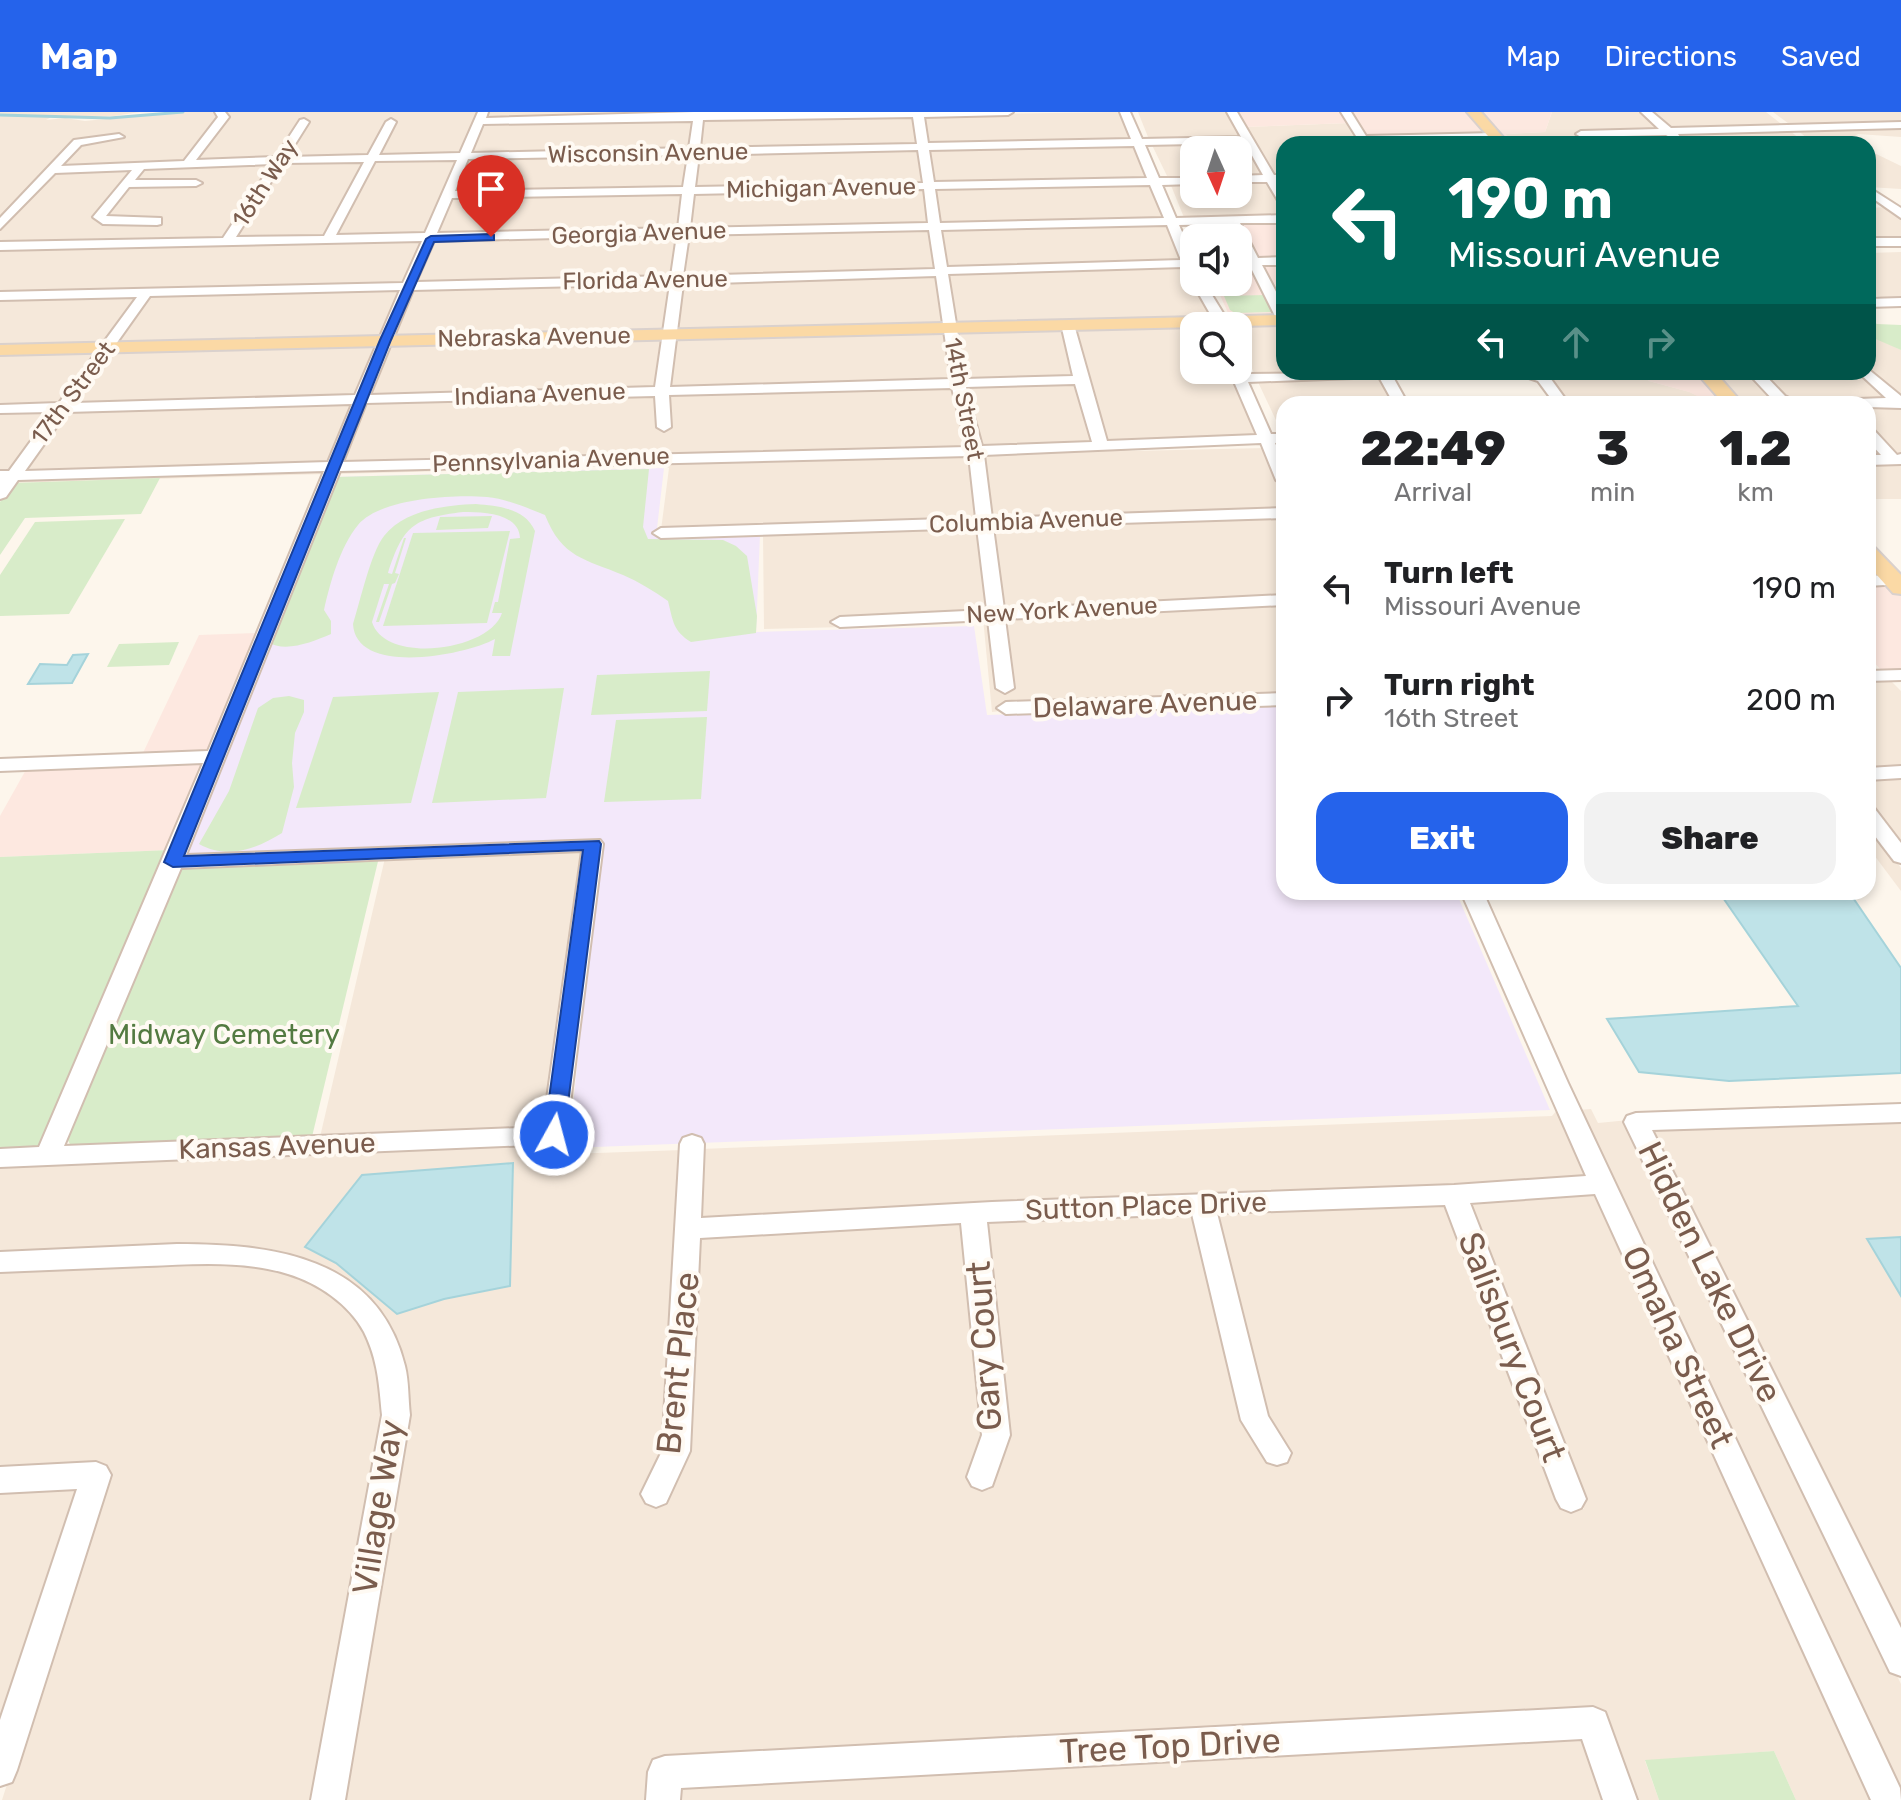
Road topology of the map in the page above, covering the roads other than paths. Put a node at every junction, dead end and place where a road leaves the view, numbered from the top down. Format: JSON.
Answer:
{"nodes":[{"id":1,"x":1008,"y":112,"type":"edge"},
{"id":2,"x":1125,"y":112,"type":"edge"},
{"id":3,"x":1135,"y":112,"type":"edge"},
{"id":4,"x":1232,"y":112,"type":"edge"},
{"id":5,"x":1346,"y":112,"type":"edge"},
{"id":6,"x":1474,"y":112,"type":"edge"},
{"id":7,"x":1646,"y":112,"type":"edge"},
{"id":8,"x":1770,"y":112,"type":"edge"},
{"id":9,"x":220,"y":113,"type":"edge"},
{"id":10,"x":918,"y":113,"type":"edge"},
{"id":11,"x":699,"y":114,"type":"edge"},
{"id":12,"x":481,"y":117,"type":"edge"},
{"id":13,"x":304,"y":122,"type":"dead end"},
{"id":14,"x":391,"y":122,"type":"dead end"},
{"id":15,"x":1901,"y":125,"type":"edge"},
{"id":16,"x":1791,"y":128,"type":"junction"},
{"id":17,"x":1670,"y":133,"type":"junction"},
{"id":18,"x":1581,"y":134,"type":"dead end"},
{"id":19,"x":1245,"y":136,"type":"edge"},
{"id":20,"x":1361,"y":136,"type":"edge"},
{"id":21,"x":1495,"y":136,"type":"edge"},
{"id":22,"x":1673,"y":136,"type":"edge"},
{"id":23,"x":1800,"y":136,"type":"edge"},
{"id":24,"x":119,"y":137,"type":"dead end"},
{"id":25,"x":1180,"y":143,"type":"edge"},
{"id":26,"x":1142,"y":144,"type":"junction"},
{"id":27,"x":1252,"y":146,"type":"edge"},
{"id":28,"x":922,"y":147,"type":"junction"},
{"id":29,"x":693,"y":152,"type":"junction"},
{"id":30,"x":466,"y":156,"type":"junction"},
{"id":31,"x":371,"y":158,"type":"junction"},
{"id":32,"x":281,"y":160,"type":"junction"},
{"id":33,"x":189,"y":162,"type":"junction"},
{"id":34,"x":141,"y":166,"type":"junction"},
{"id":35,"x":50,"y":170,"type":"junction"},
{"id":36,"x":1276,"y":176,"type":"edge"},
{"id":37,"x":1276,"y":178,"type":"edge"},
{"id":38,"x":1252,"y":179,"type":"edge"},
{"id":39,"x":1180,"y":181,"type":"edge"},
{"id":40,"x":1160,"y":182,"type":"junction"},
{"id":41,"x":196,"y":183,"type":"dead end"},
{"id":42,"x":126,"y":184,"type":"junction"},
{"id":43,"x":929,"y":186,"type":"junction"},
{"id":44,"x":690,"y":190,"type":"junction"},
{"id":45,"x":1876,"y":190,"type":"edge"},
{"id":46,"x":1885,"y":191,"type":"dead end"},
{"id":47,"x":449,"y":195,"type":"junction"},
{"id":48,"x":1876,"y":196,"type":"edge"},
{"id":49,"x":1876,"y":206,"type":"edge"},
{"id":50,"x":1889,"y":206,"type":"junction"},
{"id":51,"x":1901,"y":214,"type":"edge"},
{"id":52,"x":1276,"y":219,"type":"edge"},
{"id":53,"x":157,"y":221,"type":"dead end"},
{"id":54,"x":1233,"y":221,"type":"junction"},
{"id":55,"x":1176,"y":222,"type":"junction"},
{"id":56,"x":0,"y":225,"type":"edge"},
{"id":57,"x":935,"y":227,"type":"junction"},
{"id":58,"x":684,"y":231,"type":"junction"},
{"id":59,"x":1180,"y":232,"type":"edge"},
{"id":60,"x":431,"y":239,"type":"junction"},
{"id":61,"x":327,"y":241,"type":"junction"},
{"id":62,"x":1876,"y":242,"type":"edge"},
{"id":63,"x":1901,"y":242,"type":"edge"},
{"id":64,"x":226,"y":243,"type":"junction"},
{"id":65,"x":0,"y":246,"type":"edge"},
{"id":66,"x":1901,"y":250,"type":"edge"},
{"id":67,"x":1876,"y":251,"type":"edge"},
{"id":68,"x":1276,"y":261,"type":"edge"},
{"id":69,"x":1254,"y":262,"type":"junction"},
{"id":70,"x":1180,"y":263,"type":"edge"},
{"id":71,"x":941,"y":270,"type":"junction"},
{"id":72,"x":676,"y":280,"type":"junction"},
{"id":73,"x":410,"y":286,"type":"junction"},
{"id":74,"x":147,"y":292,"type":"junction"},
{"id":75,"x":0,"y":296,"type":"edge"},
{"id":76,"x":1901,"y":302,"type":"edge"},
{"id":77,"x":1876,"y":303,"type":"edge"},
{"id":78,"x":1276,"y":304,"type":"edge"},
{"id":79,"x":1276,"y":318,"type":"edge"},
{"id":80,"x":1252,"y":320,"type":"edge"},
{"id":81,"x":1180,"y":323,"type":"edge"},
{"id":82,"x":1068,"y":324,"type":"junction"},
{"id":83,"x":949,"y":326,"type":"junction"},
{"id":84,"x":670,"y":333,"type":"junction"},
{"id":85,"x":385,"y":340,"type":"junction"},
{"id":86,"x":108,"y":348,"type":"junction"},
{"id":87,"x":0,"y":350,"type":"edge"},
{"id":88,"x":1276,"y":374,"type":"edge"},
{"id":89,"x":1252,"y":375,"type":"edge"},
{"id":90,"x":1081,"y":380,"type":"junction"},
{"id":91,"x":1533,"y":380,"type":"edge"},
{"id":92,"x":1712,"y":380,"type":"edge"},
{"id":93,"x":1762,"y":380,"type":"edge"},
{"id":94,"x":1874,"y":380,"type":"edge"},
{"id":95,"x":958,"y":382,"type":"junction"},
{"id":96,"x":1247,"y":384,"type":"edge"},
{"id":97,"x":662,"y":390,"type":"junction"},
{"id":98,"x":1545,"y":396,"type":"edge"},
{"id":99,"x":1727,"y":396,"type":"edge"},
{"id":100,"x":1777,"y":396,"type":"edge"},
{"id":101,"x":362,"y":399,"type":"junction"},
{"id":102,"x":1876,"y":403,"type":"edge"},
{"id":103,"x":1900,"y":403,"type":"edge"},
{"id":104,"x":62,"y":407,"type":"junction"},
{"id":105,"x":0,"y":409,"type":"edge"},
{"id":106,"x":664,"y":427,"type":"dead end"},
{"id":107,"x":1276,"y":437,"type":"edge"},
{"id":108,"x":1876,"y":439,"type":"edge"},
{"id":109,"x":1276,"y":442,"type":"edge"},
{"id":110,"x":1101,"y":445,"type":"junction"},
{"id":111,"x":976,"y":451,"type":"junction"},
{"id":112,"x":1898,"y":459,"type":"edge"},
{"id":113,"x":1876,"y":460,"type":"edge"},
{"id":114,"x":334,"y":466,"type":"junction"},
{"id":115,"x":6,"y":476,"type":"edge"},
{"id":116,"x":0,"y":494,"type":"edge"},
{"id":117,"x":1276,"y":513,"type":"edge"},
{"id":118,"x":984,"y":522,"type":"junction"},
{"id":119,"x":661,"y":533,"type":"dead end"},
{"id":120,"x":1876,"y":561,"type":"edge"},
{"id":121,"x":1876,"y":582,"type":"edge"},
{"id":122,"x":1897,"y":584,"type":"edge"},
{"id":123,"x":1276,"y":600,"type":"edge"},
{"id":124,"x":995,"y":613,"type":"junction"},
{"id":125,"x":840,"y":622,"type":"dead end"},
{"id":126,"x":1901,"y":675,"type":"edge"},
{"id":127,"x":1876,"y":676,"type":"edge"},
{"id":128,"x":1005,"y":688,"type":"dead end"},
{"id":129,"x":1276,"y":699,"type":"edge"},
{"id":130,"x":1006,"y":708,"type":"dead end"},
{"id":131,"x":215,"y":757,"type":"junction"},
{"id":132,"x":0,"y":765,"type":"edge"},
{"id":133,"x":1901,"y":772,"type":"edge"},
{"id":134,"x":1876,"y":774,"type":"edge"},
{"id":135,"x":1876,"y":823,"type":"edge"},
{"id":136,"x":1900,"y":854,"type":"edge"},
{"id":137,"x":173,"y":862,"type":"junction"},
{"id":138,"x":1476,"y":900,"type":"edge"},
{"id":139,"x":1901,"y":1113,"type":"edge"},
{"id":140,"x":692,"y":1144,"type":"dead end"},
{"id":141,"x":48,"y":1155,"type":"junction"},
{"id":142,"x":0,"y":1158,"type":"edge"},
{"id":143,"x":1603,"y":1184,"type":"junction"},
{"id":144,"x":1454,"y":1195,"type":"junction"},
{"id":145,"x":1202,"y":1205,"type":"junction"},
{"id":146,"x":973,"y":1214,"type":"junction"},
{"id":147,"x":689,"y":1229,"type":"junction"},
{"id":148,"x":0,"y":1262,"type":"edge"},
{"id":149,"x":1277,"y":1453,"type":"dead end"},
{"id":150,"x":982,"y":1477,"type":"dead end"},
{"id":151,"x":0,"y":1480,"type":"edge"},
{"id":152,"x":656,"y":1494,"type":"dead end"},
{"id":153,"x":1571,"y":1499,"type":"dead end"},
{"id":154,"x":1901,"y":1661,"type":"edge"},
{"id":155,"x":0,"y":1770,"type":"edge"},
{"id":156,"x":664,"y":1786,"type":"edge"},
{"id":157,"x":328,"y":1800,"type":"edge"},
{"id":158,"x":1620,"y":1800,"type":"edge"},
{"id":159,"x":1888,"y":1800,"type":"edge"}],
"edges":[{"from":1,"to":10,"type":"street"},
{"from":2,"to":26,"type":"street"},
{"from":3,"to":26,"type":"street"},
{"from":4,"to":19,"type":"street"},
{"from":5,"to":20,"type":"street"},
{"from":6,"to":21,"type":"main road"},
{"from":7,"to":17,"type":"street"},
{"from":8,"to":16,"type":"street"},
{"from":9,"to":33,"type":"street"},
{"from":10,"to":11,"type":"street"},
{"from":10,"to":28,"type":"street","name":"14th Street"},
{"from":11,"to":12,"type":"street"},
{"from":11,"to":29,"type":"street"},
{"from":12,"to":30,"type":"street"},
{"from":13,"to":32,"type":"street","name":"16th Way"},
{"from":14,"to":31,"type":"street"},
{"from":15,"to":16,"type":"street"},
{"from":16,"to":17,"type":"street"},
{"from":16,"to":23,"type":"street"},
{"from":17,"to":18,"type":"street"},
{"from":17,"to":22,"type":"street"},
{"from":24,"to":35,"type":"street"},
{"from":25,"to":26,"type":"street","name":"Wisconsin Avenue"},
{"from":26,"to":28,"type":"street","name":"Wisconsin Avenue"},
{"from":26,"to":40,"type":"street"},
{"from":27,"to":36,"type":"street"},
{"from":28,"to":29,"type":"street","name":"Wisconsin Avenue"},
{"from":28,"to":43,"type":"street","name":"14th Street"},
{"from":29,"to":30,"type":"street","name":"Wisconsin Avenue"},
{"from":29,"to":44,"type":"street"},
{"from":30,"to":31,"type":"street","name":"Wisconsin Avenue"},
{"from":30,"to":47,"type":"street"},
{"from":31,"to":32,"type":"street","name":"Wisconsin Avenue"},
{"from":31,"to":61,"type":"street"},
{"from":32,"to":33,"type":"street","name":"Wisconsin Avenue"},
{"from":32,"to":64,"type":"street","name":"16th Way"},
{"from":33,"to":34,"type":"street","name":"Wisconsin Avenue"},
{"from":34,"to":35,"type":"street","name":"Wisconsin Avenue"},
{"from":34,"to":42,"type":"street"},
{"from":35,"to":56,"type":"street"},
{"from":37,"to":38,"type":"street"},
{"from":39,"to":40,"type":"street","name":"Michigan Avenue"},
{"from":40,"to":43,"type":"street","name":"Michigan Avenue"},
{"from":40,"to":55,"type":"street"},
{"from":41,"to":42,"type":"street"},
{"from":42,"to":53,"type":"street"},
{"from":43,"to":44,"type":"street","name":"Michigan Avenue"},
{"from":43,"to":57,"type":"street","name":"14th Street"},
{"from":44,"to":47,"type":"street","name":"Michigan Avenue"},
{"from":44,"to":58,"type":"street"},
{"from":45,"to":46,"type":"street"},
{"from":47,"to":60,"type":"street"},
{"from":48,"to":50,"type":"street"},
{"from":49,"to":50,"type":"street"},
{"from":50,"to":51,"type":"street"},
{"from":52,"to":54,"type":"street"},
{"from":54,"to":55,"type":"street","name":"Georgia Avenue"},
{"from":54,"to":69,"type":"street"},
{"from":55,"to":57,"type":"street","name":"Georgia Avenue"},
{"from":55,"to":59,"type":"street"},
{"from":57,"to":58,"type":"street","name":"Georgia Avenue"},
{"from":57,"to":71,"type":"street","name":"14th Street"},
{"from":58,"to":60,"type":"street","name":"Georgia Avenue"},
{"from":58,"to":72,"type":"street"},
{"from":60,"to":61,"type":"street","name":"Georgia Avenue"},
{"from":60,"to":73,"type":"street"},
{"from":61,"to":64,"type":"street","name":"Georgia Avenue"},
{"from":62,"to":63,"type":"street"},
{"from":64,"to":65,"type":"street","name":"Georgia Avenue"},
{"from":66,"to":67,"type":"street"},
{"from":68,"to":69,"type":"street"},
{"from":69,"to":78,"type":"street"},
{"from":70,"to":71,"type":"street","name":"Florida Avenue"},
{"from":71,"to":72,"type":"street","name":"Florida Avenue"},
{"from":71,"to":83,"type":"street","name":"14th Street"},
{"from":72,"to":73,"type":"street","name":"Florida Avenue"},
{"from":72,"to":84,"type":"street"},
{"from":73,"to":74,"type":"street","name":"Florida Avenue"},
{"from":73,"to":85,"type":"street"},
{"from":74,"to":75,"type":"street","name":"Florida Avenue"},
{"from":74,"to":86,"type":"street","name":"17th Street"},
{"from":76,"to":77,"type":"street"},
{"from":79,"to":80,"type":"main road","name":"Nebraska Avenue"},
{"from":81,"to":82,"type":"main road","name":"Nebraska Avenue"},
{"from":82,"to":83,"type":"main road","name":"Nebraska Avenue"},
{"from":82,"to":90,"type":"street"},
{"from":83,"to":84,"type":"main road","name":"Nebraska Avenue"},
{"from":83,"to":95,"type":"street","name":"14th Street"},
{"from":84,"to":85,"type":"main road","name":"Nebraska Avenue"},
{"from":84,"to":97,"type":"street"},
{"from":85,"to":86,"type":"main road","name":"Nebraska Avenue"},
{"from":85,"to":101,"type":"street"},
{"from":86,"to":87,"type":"main road","name":"Nebraska Avenue"},
{"from":86,"to":104,"type":"street","name":"17th Street"},
{"from":88,"to":89,"type":"street"},
{"from":90,"to":95,"type":"street","name":"Indiana Avenue"},
{"from":90,"to":110,"type":"street"},
{"from":91,"to":98,"type":"street"},
{"from":92,"to":99,"type":"main road"},
{"from":93,"to":100,"type":"street"},
{"from":94,"to":103,"type":"street"},
{"from":95,"to":97,"type":"street","name":"Indiana Avenue"},
{"from":95,"to":111,"type":"street","name":"14th Street"},
{"from":96,"to":107,"type":"street"},
{"from":97,"to":101,"type":"street","name":"Indiana Avenue"},
{"from":97,"to":106,"type":"street"},
{"from":101,"to":104,"type":"street","name":"Indiana Avenue"},
{"from":101,"to":114,"type":"street"},
{"from":102,"to":103,"type":"street"},
{"from":104,"to":105,"type":"street","name":"Indiana Avenue"},
{"from":104,"to":115,"type":"street","name":"17th Street"},
{"from":108,"to":112,"type":"street"},
{"from":109,"to":110,"type":"street","name":"Pennsylvania Avenue"},
{"from":110,"to":111,"type":"street","name":"Pennsylvania Avenue"},
{"from":111,"to":114,"type":"street","name":"Pennsylvania Avenue"},
{"from":111,"to":118,"type":"street","name":"14th Street"},
{"from":112,"to":113,"type":"street"},
{"from":114,"to":115,"type":"street","name":"Pennsylvania Avenue"},
{"from":114,"to":131,"type":"street"},
{"from":115,"to":116,"type":"street","name":"17th Street"},
{"from":117,"to":118,"type":"street","name":"Columbia Avenue"},
{"from":118,"to":119,"type":"street","name":"Columbia Avenue"},
{"from":118,"to":124,"type":"street","name":"14th Street"},
{"from":120,"to":122,"type":"main road"},
{"from":121,"to":122,"type":"street"},
{"from":123,"to":124,"type":"street","name":"New York Avenue"},
{"from":124,"to":125,"type":"street","name":"New York Avenue"},
{"from":124,"to":128,"type":"street","name":"14th Street"},
{"from":126,"to":127,"type":"street"},
{"from":129,"to":130,"type":"street","name":"Delaware Avenue"},
{"from":131,"to":132,"type":"street"},
{"from":131,"to":137,"type":"street"},
{"from":133,"to":134,"type":"street"},
{"from":135,"to":136,"type":"street"},
{"from":137,"to":141,"type":"street"},
{"from":137,"to":141,"type":"street","name":"Kansas Avenue"},
{"from":138,"to":143,"type":"street","name":"Omaha Street"},
{"from":139,"to":154,"type":"street","name":"Hidden Lake Drive"},
{"from":140,"to":147,"type":"street","name":"Brent Place"},
{"from":141,"to":142,"type":"street","name":"Kansas Avenue"},
{"from":143,"to":144,"type":"street","name":"Sutton Place Drive"},
{"from":143,"to":159,"type":"street","name":"Omaha Street"},
{"from":144,"to":145,"type":"street","name":"Sutton Place Drive"},
{"from":144,"to":153,"type":"street","name":"Salisbury Court"},
{"from":145,"to":146,"type":"street","name":"Sutton Place Drive"},
{"from":145,"to":149,"type":"street"},
{"from":146,"to":147,"type":"street","name":"Sutton Place Drive"},
{"from":146,"to":150,"type":"street","name":"Gary Court"},
{"from":147,"to":152,"type":"street","name":"Brent Place"},
{"from":148,"to":157,"type":"street","name":"Village Way"},
{"from":151,"to":155,"type":"street"},
{"from":156,"to":158,"type":"street","name":"Tree Top Drive"}]}
